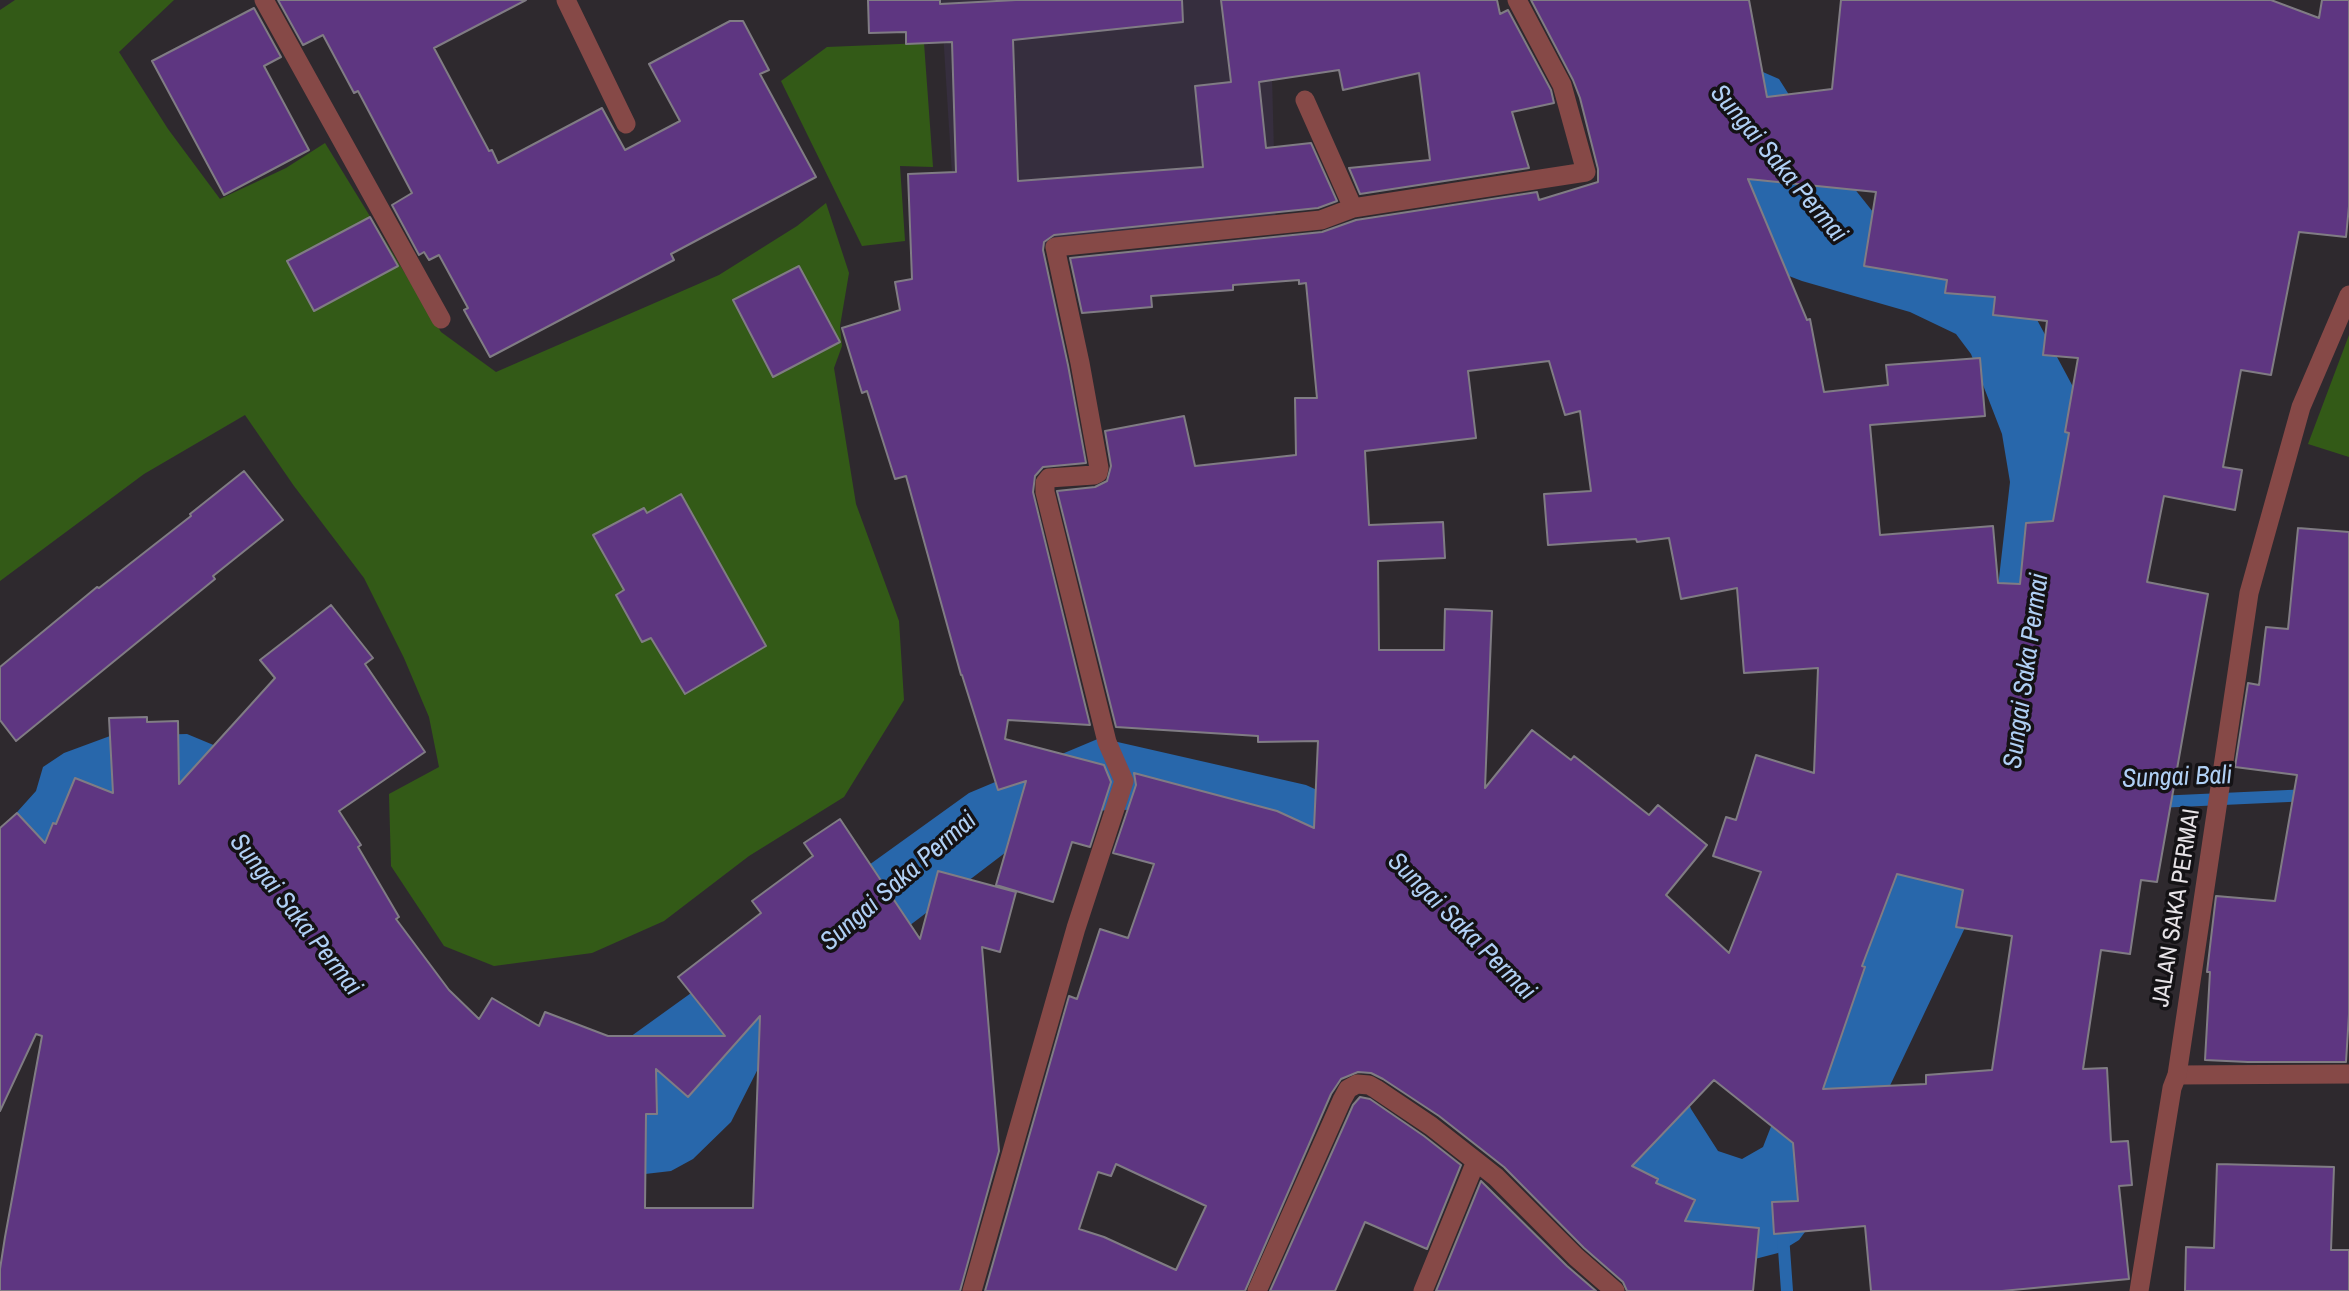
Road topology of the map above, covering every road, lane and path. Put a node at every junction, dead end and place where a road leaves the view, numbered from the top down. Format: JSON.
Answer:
{"nodes":[{"id":1,"x":264,"y":0,"type":"edge"},
{"id":2,"x":566,"y":0,"type":"edge"},
{"id":3,"x":1517,"y":0,"type":"edge"},
{"id":4,"x":1305,"y":100,"type":"dead end"},
{"id":5,"x":626,"y":124,"type":"dead end"},
{"id":6,"x":1353,"y":208,"type":"junction"},
{"id":7,"x":2349,"y":295,"type":"edge"},
{"id":8,"x":442,"y":319,"type":"dead end"},
{"id":9,"x":2349,"y":1074,"type":"edge"},
{"id":10,"x":2177,"y":1075,"type":"junction"},
{"id":11,"x":1476,"y":1161,"type":"junction"},
{"id":12,"x":972,"y":1291,"type":"edge"},
{"id":13,"x":1257,"y":1291,"type":"edge"},
{"id":14,"x":1423,"y":1291,"type":"edge"},
{"id":15,"x":1615,"y":1291,"type":"edge"},
{"id":16,"x":2139,"y":1291,"type":"edge"}],
"edges":[{"from":1,"to":8,"type":"street"},
{"from":2,"to":5,"type":"street"},
{"from":3,"to":6,"type":"street"},
{"from":4,"to":6,"type":"street"},
{"from":6,"to":12,"type":"street"},
{"from":7,"to":10,"type":"street","name":"JALAN SAKA PERMAI"},
{"from":9,"to":10,"type":"street"},
{"from":10,"to":16,"type":"street","name":"JALAN SAKA PERMAI"},
{"from":11,"to":13,"type":"street"},
{"from":11,"to":14,"type":"street"},
{"from":11,"to":15,"type":"street"}]}
